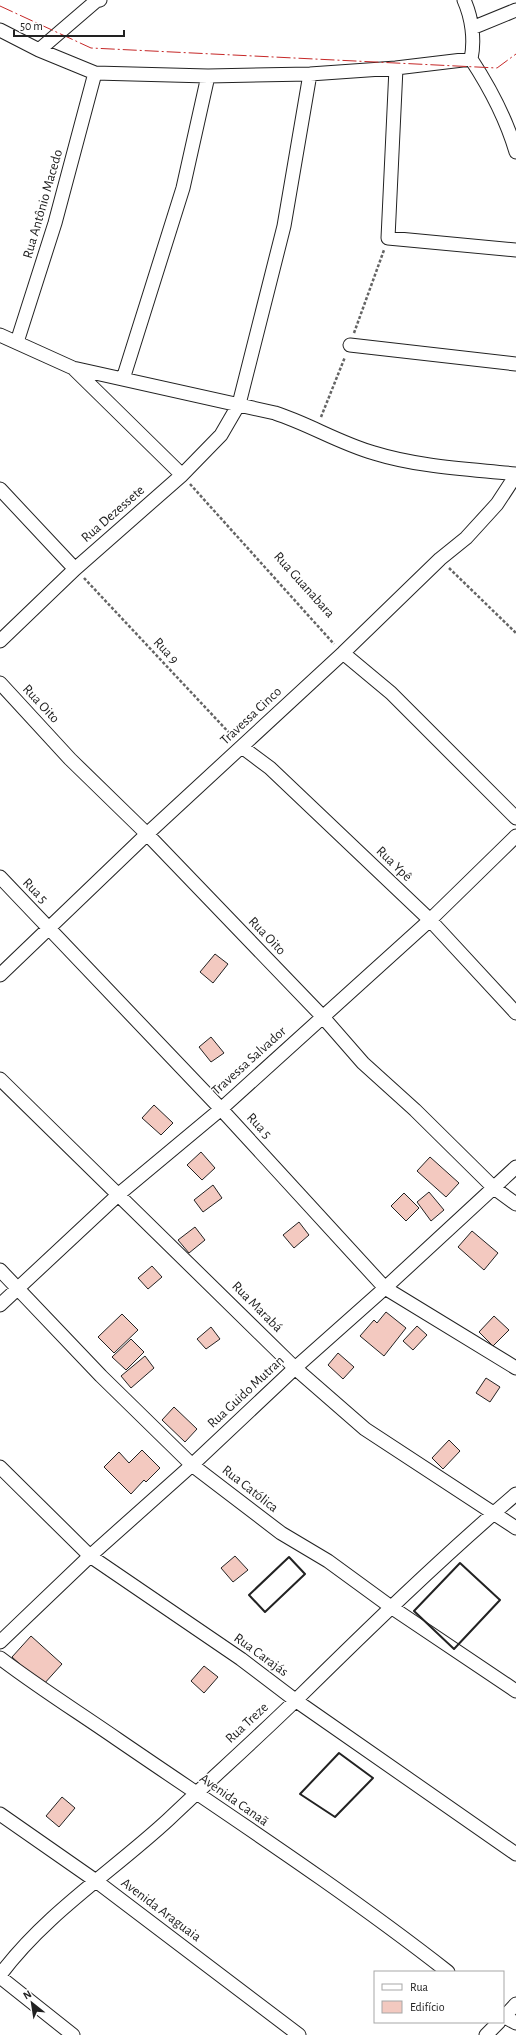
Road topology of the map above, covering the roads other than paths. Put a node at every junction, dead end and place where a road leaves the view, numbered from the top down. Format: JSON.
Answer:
{"nodes":[{"id":1,"x":97,"y":0,"type":"edge"},
{"id":2,"x":464,"y":0,"type":"edge"},
{"id":3,"x":516,"y":10,"type":"edge"},
{"id":4,"x":472,"y":28,"type":"junction"},
{"id":5,"x":0,"y":30,"type":"edge"},
{"id":6,"x":39,"y":50,"type":"junction"},
{"id":7,"x":471,"y":60,"type":"junction"},
{"id":8,"x":396,"y":68,"type":"junction"},
{"id":9,"x":95,"y":73,"type":"junction"},
{"id":10,"x":310,"y":74,"type":"junction"},
{"id":11,"x":208,"y":76,"type":"junction"},
{"id":12,"x":516,"y":152,"type":"edge"},
{"id":13,"x":516,"y":250,"type":"edge"},
{"id":14,"x":0,"y":335,"type":"edge"},
{"id":15,"x":17,"y":342,"type":"junction"},
{"id":16,"x":350,"y":345,"type":"road end"},
{"id":17,"x":516,"y":364,"type":"edge"},
{"id":18,"x":73,"y":368,"type":"junction"},
{"id":19,"x":123,"y":379,"type":"junction"},
{"id":20,"x":239,"y":404,"type":"junction"},
{"id":21,"x":516,"y":474,"type":"edge"},
{"id":22,"x":182,"y":475,"type":"junction"},
{"id":23,"x":0,"y":489,"type":"edge"},
{"id":24,"x":75,"y":569,"type":"junction"},
{"id":25,"x":0,"y":641,"type":"edge"},
{"id":26,"x":343,"y":653,"type":"junction"},
{"id":27,"x":0,"y":683,"type":"edge"},
{"id":28,"x":242,"y":747,"type":"junction"},
{"id":29,"x":516,"y":818,"type":"edge"},
{"id":30,"x":147,"y":834,"type":"junction"},
{"id":31,"x":516,"y":836,"type":"edge"},
{"id":32,"x":0,"y":877,"type":"edge"},
{"id":33,"x":430,"y":920,"type":"junction"},
{"id":34,"x":50,"y":929,"type":"junction"},
{"id":35,"x":0,"y":975,"type":"edge"},
{"id":36,"x":516,"y":1012,"type":"edge"},
{"id":37,"x":322,"y":1016,"type":"junction"},
{"id":38,"x":0,"y":1079,"type":"edge"},
{"id":39,"x":221,"y":1109,"type":"junction"},
{"id":40,"x":516,"y":1167,"type":"edge"},
{"id":41,"x":494,"y":1188,"type":"junction"},
{"id":42,"x":119,"y":1194,"type":"junction"},
{"id":43,"x":516,"y":1204,"type":"edge"},
{"id":44,"x":0,"y":1270,"type":"edge"},
{"id":45,"x":18,"y":1288,"type":"junction"},
{"id":46,"x":385,"y":1288,"type":"junction"},
{"id":47,"x":0,"y":1305,"type":"edge"},
{"id":48,"x":295,"y":1368,"type":"junction"},
{"id":49,"x":516,"y":1368,"type":"edge"},
{"id":50,"x":192,"y":1465,"type":"junction"},
{"id":51,"x":0,"y":1467,"type":"edge"},
{"id":52,"x":516,"y":1494,"type":"edge"},
{"id":53,"x":494,"y":1513,"type":"junction"},
{"id":54,"x":516,"y":1528,"type":"edge"},
{"id":55,"x":90,"y":1556,"type":"junction"},
{"id":56,"x":391,"y":1607,"type":"junction"},
{"id":57,"x":0,"y":1642,"type":"edge"},
{"id":58,"x":0,"y":1658,"type":"edge"},
{"id":59,"x":516,"y":1691,"type":"edge"},
{"id":60,"x":295,"y":1700,"type":"junction"},
{"id":61,"x":196,"y":1793,"type":"junction"},
{"id":62,"x":0,"y":1814,"type":"edge"},
{"id":63,"x":516,"y":1854,"type":"edge"},
{"id":64,"x":96,"y":1881,"type":"junction"},
{"id":65,"x":447,"y":1971,"type":"edge"},
{"id":66,"x":0,"y":1976,"type":"edge"},
{"id":67,"x":516,"y":2004,"type":"edge"},
{"id":68,"x":504,"y":2016,"type":"edge"},
{"id":69,"x":504,"y":2019,"type":"edge"},
{"id":70,"x":497,"y":2023,"type":"edge"},
{"id":71,"x":516,"y":2023,"type":"edge"},
{"id":72,"x":73,"y":2035,"type":"edge"},
{"id":73,"x":298,"y":2035,"type":"edge"},
{"id":74,"x":486,"y":2035,"type":"edge"}],
"edges":[{"from":1,"to":6,"type":"street"},
{"from":2,"to":4,"type":"street"},
{"from":3,"to":4,"type":"street"},
{"from":4,"to":7,"type":"street"},
{"from":5,"to":6,"type":"street"},
{"from":6,"to":9,"type":"street"},
{"from":7,"to":8,"type":"street"},
{"from":7,"to":12,"type":"street"},
{"from":8,"to":10,"type":"street"},
{"from":8,"to":13,"type":"street"},
{"from":9,"to":11,"type":"street"},
{"from":9,"to":15,"type":"street","name":"Rua Antônio Macedo"},
{"from":10,"to":11,"type":"street"},
{"from":10,"to":20,"type":"street","name":"Rua Dezessete"},
{"from":11,"to":19,"type":"street"},
{"from":14,"to":15,"type":"street"},
{"from":15,"to":18,"type":"street"},
{"from":16,"to":17,"type":"street"},
{"from":18,"to":19,"type":"street"},
{"from":18,"to":22,"type":"street"},
{"from":19,"to":20,"type":"street"},
{"from":20,"to":21,"type":"street"},
{"from":20,"to":22,"type":"street","name":"Rua Dezessete"},
{"from":21,"to":26,"type":"street","name":"Travessa Cinco"},
{"from":22,"to":24,"type":"street","name":"Rua Dezessete"},
{"from":23,"to":24,"type":"street"},
{"from":24,"to":25,"type":"street","name":"Rua Dezessete"},
{"from":26,"to":28,"type":"street","name":"Travessa Cinco"},
{"from":26,"to":29,"type":"street"},
{"from":27,"to":30,"type":"street","name":"Rua Oito"},
{"from":28,"to":30,"type":"street","name":"Travessa Cinco"},
{"from":28,"to":33,"type":"street","name":"Rua Ypê"},
{"from":30,"to":34,"type":"street","name":"Travessa Cinco"},
{"from":30,"to":37,"type":"street","name":"Rua Oito"},
{"from":31,"to":33,"type":"street","name":"Travessa Salvador"},
{"from":32,"to":34,"type":"street","name":"Rua 5"},
{"from":33,"to":36,"type":"street","name":"Rua Ypê"},
{"from":33,"to":37,"type":"street","name":"Travessa Salvador"},
{"from":34,"to":35,"type":"street","name":"Travessa Cinco"},
{"from":34,"to":39,"type":"street","name":"Rua 5"},
{"from":37,"to":39,"type":"street","name":"Travessa Salvador"},
{"from":37,"to":41,"type":"street","name":"Rua Oito"},
{"from":38,"to":42,"type":"street","name":"Rua Marabá"},
{"from":39,"to":42,"type":"street","name":"Travessa Salvador"},
{"from":39,"to":46,"type":"street","name":"Rua 5"},
{"from":40,"to":41,"type":"street","name":"Rua Guido Mutran"},
{"from":41,"to":43,"type":"street","name":"Rua Oito"},
{"from":41,"to":46,"type":"street","name":"Rua Guido Mutran"},
{"from":42,"to":45,"type":"street","name":"Travessa Salvador"},
{"from":42,"to":48,"type":"street","name":"Rua Marabá"},
{"from":44,"to":45,"type":"street","name":"Rua Católica"},
{"from":45,"to":47,"type":"street","name":"Travessa Salvador"},
{"from":45,"to":50,"type":"street","name":"Rua Católica"},
{"from":46,"to":48,"type":"street","name":"Rua Guido Mutran"},
{"from":46,"to":49,"type":"street","name":"Rua 5"},
{"from":48,"to":50,"type":"street","name":"Rua Guido Mutran"},
{"from":48,"to":53,"type":"street","name":"Rua Marabá"},
{"from":50,"to":55,"type":"street","name":"Rua Guido Mutran"},
{"from":50,"to":56,"type":"street","name":"Rua Católica"},
{"from":51,"to":55,"type":"street","name":"Rua Carajás"},
{"from":52,"to":53,"type":"street","name":"Rua Treze"},
{"from":53,"to":54,"type":"street","name":"Rua Marabá"},
{"from":53,"to":56,"type":"street","name":"Rua Treze"},
{"from":55,"to":57,"type":"street","name":"Rua Guido Mutran"},
{"from":55,"to":60,"type":"street","name":"Rua Carajás"},
{"from":56,"to":59,"type":"street","name":"Rua Católica"},
{"from":56,"to":60,"type":"street","name":"Rua Treze"},
{"from":58,"to":61,"type":"street","name":"Avenida Canaã"},
{"from":60,"to":61,"type":"street","name":"Rua Treze"},
{"from":60,"to":63,"type":"street","name":"Rua Carajás"},
{"from":61,"to":64,"type":"street","name":"Rua Treze"},
{"from":61,"to":65,"type":"street","name":"Avenida Canaã"},
{"from":62,"to":64,"type":"street","name":"Avenida Araguaia"},
{"from":64,"to":66,"type":"street","name":"Rua Treze"},
{"from":64,"to":73,"type":"street","name":"Avenida Araguaia"},
{"from":66,"to":72,"type":"street"},
{"from":67,"to":68,"type":"street"},
{"from":69,"to":71,"type":"street"},
{"from":70,"to":74,"type":"street"}]}
